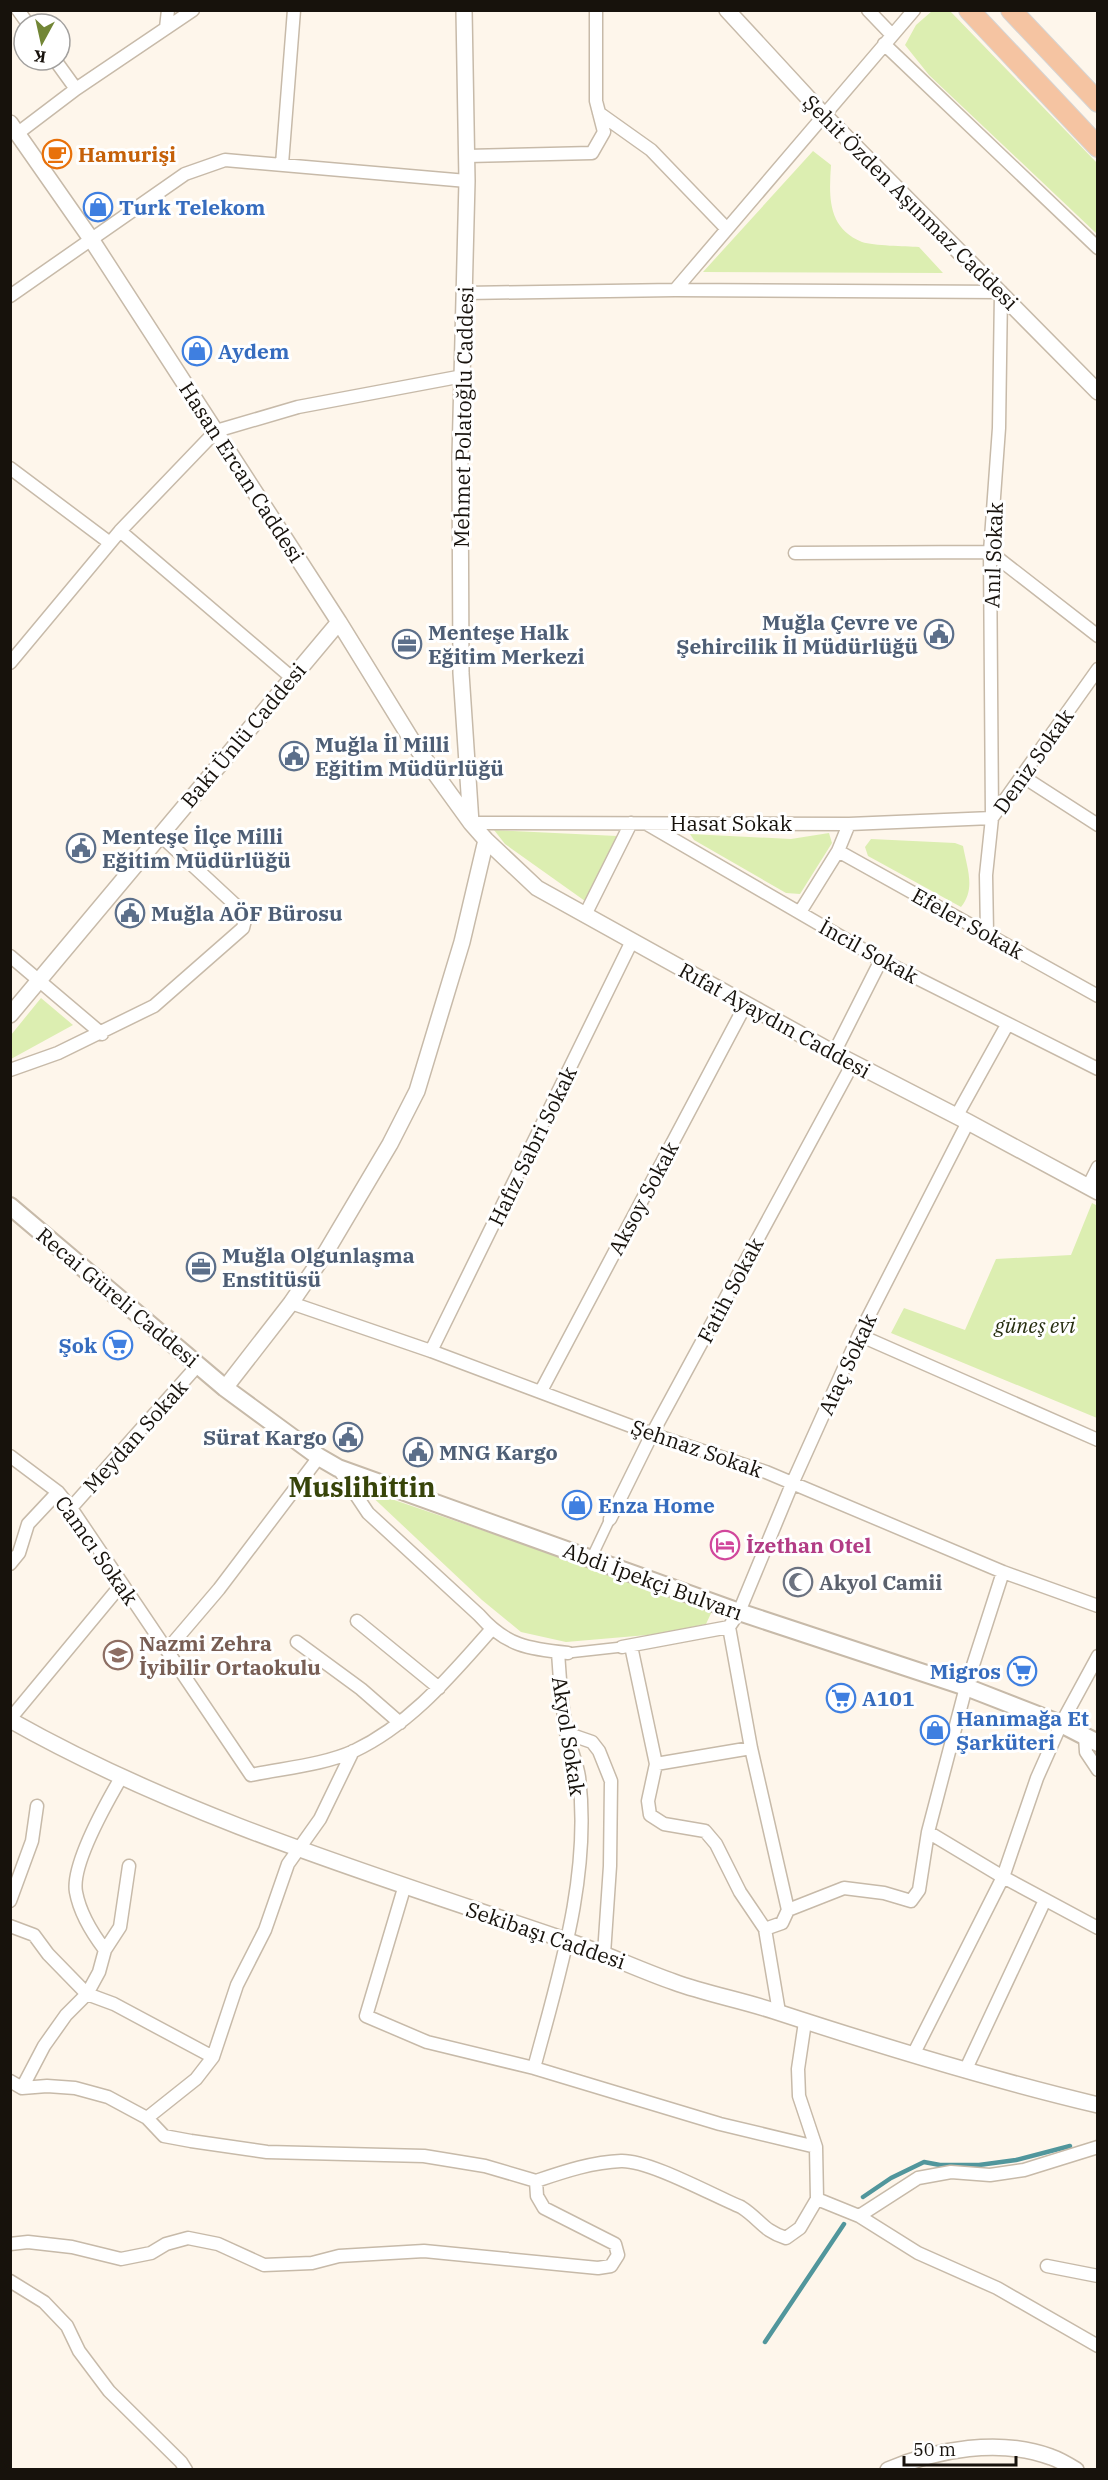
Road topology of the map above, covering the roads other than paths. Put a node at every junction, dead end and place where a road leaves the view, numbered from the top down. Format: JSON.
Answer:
{"nodes":[{"id":1,"x":168,"y":10,"type":"edge"},
{"id":2,"x":193,"y":10,"type":"edge"},
{"id":3,"x":294,"y":10,"type":"edge"},
{"id":4,"x":464,"y":10,"type":"edge"},
{"id":5,"x":596,"y":10,"type":"edge"},
{"id":6,"x":727,"y":10,"type":"edge"},
{"id":7,"x":868,"y":10,"type":"edge"},
{"id":8,"x":914,"y":10,"type":"edge"},
{"id":9,"x":969,"y":10,"type":"edge"},
{"id":10,"x":1011,"y":10,"type":"edge"},
{"id":11,"x":166,"y":28,"type":"junction"},
{"id":12,"x":888,"y":40,"type":"junction"},
{"id":13,"x":64,"y":72,"type":"edge"},
{"id":14,"x":76,"y":89,"type":"junction"},
{"id":15,"x":1098,"y":102,"type":"edge"},
{"id":16,"x":599,"y":113,"type":"junction"},
{"id":17,"x":823,"y":114,"type":"junction"},
{"id":18,"x":14,"y":128,"type":"edge"},
{"id":19,"x":1098,"y":147,"type":"edge"},
{"id":20,"x":467,"y":156,"type":"junction"},
{"id":21,"x":282,"y":164,"type":"junction"},
{"id":22,"x":468,"y":181,"type":"junction"},
{"id":23,"x":727,"y":229,"type":"junction"},
{"id":24,"x":91,"y":239,"type":"junction"},
{"id":25,"x":1098,"y":248,"type":"edge"},
{"id":26,"x":675,"y":290,"type":"junction"},
{"id":27,"x":1001,"y":292,"type":"junction"},
{"id":28,"x":466,"y":293,"type":"junction"},
{"id":29,"x":10,"y":296,"type":"edge"},
{"id":30,"x":463,"y":376,"type":"junction"},
{"id":31,"x":1098,"y":392,"type":"edge"},
{"id":32,"x":216,"y":431,"type":"junction"},
{"id":33,"x":10,"y":468,"type":"edge"},
{"id":34,"x":120,"y":531,"type":"junction"},
{"id":35,"x":110,"y":543,"type":"junction"},
{"id":36,"x":990,"y":552,"type":"junction"},
{"id":37,"x":795,"y":553,"type":"dead end"},
{"id":38,"x":339,"y":622,"type":"junction"},
{"id":39,"x":1098,"y":636,"type":"edge"},
{"id":40,"x":10,"y":663,"type":"edge"},
{"id":41,"x":1098,"y":669,"type":"edge"},
{"id":42,"x":291,"y":677,"type":"junction"},
{"id":43,"x":1022,"y":776,"type":"junction"},
{"id":44,"x":992,"y":818,"type":"junction"},
{"id":45,"x":471,"y":823,"type":"junction"},
{"id":46,"x":631,"y":823,"type":"junction"},
{"id":47,"x":646,"y":823,"type":"junction"},
{"id":48,"x":849,"y":824,"type":"junction"},
{"id":49,"x":1098,"y":825,"type":"edge"},
{"id":50,"x":160,"y":835,"type":"junction"},
{"id":51,"x":486,"y":840,"type":"junction"},
{"id":52,"x":838,"y":851,"type":"junction"},
{"id":53,"x":800,"y":912,"type":"junction"},
{"id":54,"x":585,"y":915,"type":"junction"},
{"id":55,"x":987,"y":933,"type":"junction"},
{"id":56,"x":632,"y":941,"type":"junction"},
{"id":57,"x":10,"y":956,"type":"edge"},
{"id":58,"x":881,"y":960,"type":"junction"},
{"id":59,"x":39,"y":980,"type":"junction"},
{"id":60,"x":1098,"y":996,"type":"edge"},
{"id":61,"x":746,"y":1004,"type":"junction"},
{"id":62,"x":10,"y":1015,"type":"edge"},
{"id":63,"x":1007,"y":1025,"type":"junction"},
{"id":64,"x":102,"y":1034,"type":"junction"},
{"id":65,"x":834,"y":1053,"type":"junction"},
{"id":66,"x":854,"y":1063,"type":"junction"},
{"id":67,"x":1098,"y":1069,"type":"edge"},
{"id":68,"x":10,"y":1070,"type":"edge"},
{"id":69,"x":962,"y":1120,"type":"junction"},
{"id":70,"x":1098,"y":1167,"type":"edge"},
{"id":71,"x":1093,"y":1190,"type":"edge"},
{"id":72,"x":10,"y":1206,"type":"edge"},
{"id":73,"x":291,"y":1303,"type":"junction"},
{"id":74,"x":860,"y":1335,"type":"junction"},
{"id":75,"x":431,"y":1351,"type":"junction"},
{"id":76,"x":198,"y":1365,"type":"junction"},
{"id":77,"x":225,"y":1388,"type":"junction"},
{"id":78,"x":540,"y":1391,"type":"junction"},
{"id":79,"x":652,"y":1434,"type":"junction"},
{"id":80,"x":1098,"y":1440,"type":"edge"},
{"id":81,"x":10,"y":1456,"type":"edge"},
{"id":82,"x":319,"y":1457,"type":"junction"},
{"id":83,"x":338,"y":1468,"type":"junction"},
{"id":84,"x":792,"y":1484,"type":"junction"},
{"id":85,"x":58,"y":1492,"type":"junction"},
{"id":86,"x":71,"y":1508,"type":"junction"},
{"id":87,"x":610,"y":1519,"type":"joint"},
{"id":88,"x":591,"y":1559,"type":"junction"},
{"id":89,"x":10,"y":1564,"type":"edge"},
{"id":90,"x":1003,"y":1572,"type":"junction"},
{"id":91,"x":121,"y":1585,"type":"junction"},
{"id":92,"x":1098,"y":1606,"type":"edge"},
{"id":93,"x":739,"y":1612,"type":"junction"},
{"id":94,"x":357,"y":1621,"type":"dead end"},
{"id":95,"x":729,"y":1627,"type":"junction"},
{"id":96,"x":491,"y":1630,"type":"junction"},
{"id":97,"x":297,"y":1642,"type":"dead end"},
{"id":98,"x":626,"y":1647,"type":"junction"},
{"id":99,"x":167,"y":1650,"type":"junction"},
{"id":100,"x":563,"y":1653,"type":"junction"},
{"id":101,"x":1098,"y":1656,"type":"edge"},
{"id":102,"x":966,"y":1687,"type":"junction"},
{"id":103,"x":440,"y":1688,"type":"junction"},
{"id":104,"x":10,"y":1719,"type":"edge"},
{"id":105,"x":400,"y":1723,"type":"junction"},
{"id":106,"x":1061,"y":1724,"type":"junction"},
{"id":107,"x":566,"y":1732,"type":"junction"},
{"id":108,"x":1091,"y":1739,"type":"edge"},
{"id":109,"x":751,"y":1748,"type":"junction"},
{"id":110,"x":353,"y":1751,"type":"junction"},
{"id":111,"x":656,"y":1764,"type":"junction"},
{"id":112,"x":1098,"y":1770,"type":"edge"},
{"id":113,"x":122,"y":1776,"type":"junction"},
{"id":114,"x":37,"y":1806,"type":"dead end"},
{"id":115,"x":928,"y":1832,"type":"junction"},
{"id":116,"x":299,"y":1847,"type":"junction"},
{"id":117,"x":129,"y":1866,"type":"dead end"},
{"id":118,"x":1003,"y":1877,"type":"junction"},
{"id":119,"x":405,"y":1885,"type":"junction"},
{"id":120,"x":1045,"y":1900,"type":"junction"},
{"id":121,"x":10,"y":1901,"type":"edge"},
{"id":122,"x":788,"y":1910,"type":"junction"},
{"id":123,"x":10,"y":1926,"type":"edge"},
{"id":124,"x":1098,"y":1928,"type":"edge"},
{"id":125,"x":765,"y":1929,"type":"junction"},
{"id":126,"x":568,"y":1941,"type":"junction"},
{"id":127,"x":105,"y":1950,"type":"junction"},
{"id":128,"x":604,"y":1954,"type":"junction"},
{"id":129,"x":87,"y":1994,"type":"junction"},
{"id":130,"x":779,"y":2012,"type":"junction"},
{"id":131,"x":805,"y":2022,"type":"junction"},
{"id":132,"x":913,"y":2055,"type":"junction"},
{"id":133,"x":213,"y":2057,"type":"junction"},
{"id":134,"x":534,"y":2068,"type":"junction"},
{"id":135,"x":966,"y":2071,"type":"junction"},
{"id":136,"x":16,"y":2084,"type":"edge"},
{"id":137,"x":1098,"y":2105,"type":"edge"},
{"id":138,"x":147,"y":2118,"type":"junction"},
{"id":139,"x":816,"y":2147,"type":"junction"},
{"id":140,"x":1097,"y":2148,"type":"edge"},
{"id":141,"x":536,"y":2181,"type":"junction"},
{"id":142,"x":817,"y":2199,"type":"junction"},
{"id":143,"x":859,"y":2216,"type":"junction"},
{"id":144,"x":10,"y":2244,"type":"edge"},
{"id":145,"x":1047,"y":2266,"type":"dead end"},
{"id":146,"x":1098,"y":2276,"type":"edge"},
{"id":147,"x":10,"y":2281,"type":"edge"},
{"id":148,"x":1098,"y":2346,"type":"edge"},
{"id":149,"x":186,"y":2469,"type":"edge"},
{"id":150,"x":888,"y":2469,"type":"edge"},
{"id":151,"x":1076,"y":2469,"type":"edge"}],
"edges":[{"from":1,"to":11,"type":"street"},
{"from":2,"to":11,"type":"street"},
{"from":3,"to":21,"type":"street"},
{"from":4,"to":20,"type":"street","name":"Mehmet Polatoğlu Caddesi"},
{"from":5,"to":16,"type":"street"},
{"from":6,"to":17,"type":"street","name":"Şehit Özden Aşınmaz Caddesi"},
{"from":7,"to":12,"type":"street"},
{"from":8,"to":12,"type":"street"},
{"from":9,"to":19,"type":"main road"},
{"from":10,"to":15,"type":"main road"},
{"from":11,"to":14,"type":"street"},
{"from":12,"to":17,"type":"street"},
{"from":12,"to":25,"type":"street"},
{"from":13,"to":14,"type":"street"},
{"from":14,"to":18,"type":"street"},
{"from":16,"to":20,"type":"street"},
{"from":16,"to":23,"type":"street"},
{"from":17,"to":23,"type":"street"},
{"from":17,"to":27,"type":"street","name":"Şehit Özden Aşınmaz Caddesi"},
{"from":18,"to":24,"type":"street","name":"Hasan Ercan Caddesi"},
{"from":20,"to":22,"type":"street","name":"Mehmet Polatoğlu Caddesi"},
{"from":21,"to":22,"type":"street"},
{"from":21,"to":24,"type":"street"},
{"from":22,"to":28,"type":"street","name":"Mehmet Polatoğlu Caddesi"},
{"from":23,"to":26,"type":"street"},
{"from":24,"to":29,"type":"street"},
{"from":24,"to":32,"type":"street","name":"Hasan Ercan Caddesi"},
{"from":26,"to":27,"type":"street"},
{"from":26,"to":28,"type":"street"},
{"from":27,"to":31,"type":"street","name":"Şehit Özden Aşınmaz Caddesi"},
{"from":27,"to":36,"type":"street","name":"Anıl Sokak"},
{"from":28,"to":30,"type":"street","name":"Mehmet Polatoğlu Caddesi"},
{"from":30,"to":32,"type":"street"},
{"from":30,"to":45,"type":"street","name":"Mehmet Polatoğlu Caddesi"},
{"from":32,"to":34,"type":"street"},
{"from":32,"to":38,"type":"street","name":"Hasan Ercan Caddesi"},
{"from":33,"to":35,"type":"street"},
{"from":34,"to":35,"type":"street"},
{"from":34,"to":42,"type":"street"},
{"from":35,"to":40,"type":"street"},
{"from":36,"to":37,"type":"street"},
{"from":36,"to":39,"type":"street"},
{"from":36,"to":44,"type":"street","name":"Anıl Sokak"},
{"from":38,"to":42,"type":"street","name":"Baki Ünlü Caddesi"},
{"from":38,"to":45,"type":"street","name":"Hasan Ercan Caddesi"},
{"from":41,"to":43,"type":"street","name":"Deniz Sokak"},
{"from":42,"to":50,"type":"street","name":"Baki Ünlü Caddesi"},
{"from":43,"to":44,"type":"street","name":"Deniz Sokak"},
{"from":43,"to":49,"type":"street"},
{"from":44,"to":48,"type":"street","name":"Hasat Sokak"},
{"from":44,"to":55,"type":"street","name":"Deniz Sokak"},
{"from":45,"to":46,"type":"street","name":"Hasat Sokak"},
{"from":45,"to":51,"type":"street","name":"Rıfat Ayaydın Caddesi"},
{"from":46,"to":47,"type":"street","name":"Hasat Sokak"},
{"from":46,"to":54,"type":"street"},
{"from":47,"to":48,"type":"street","name":"Hasat Sokak"},
{"from":47,"to":53,"type":"street","name":"İncil Sokak"},
{"from":48,"to":52,"type":"street"},
{"from":50,"to":59,"type":"street","name":"Baki Ünlü Caddesi"},
{"from":50,"to":64,"type":"street"},
{"from":51,"to":54,"type":"street","name":"Rıfat Ayaydın Caddesi"},
{"from":51,"to":73,"type":"street"},
{"from":52,"to":53,"type":"street"},
{"from":52,"to":55,"type":"street","name":"Efeler Sokak"},
{"from":53,"to":58,"type":"street","name":"İncil Sokak"},
{"from":54,"to":56,"type":"street","name":"Rıfat Ayaydın Caddesi"},
{"from":55,"to":60,"type":"street","name":"Efeler Sokak"},
{"from":56,"to":61,"type":"street","name":"Rıfat Ayaydın Caddesi"},
{"from":56,"to":75,"type":"street","name":"Hafız Sabri Sokak"},
{"from":57,"to":59,"type":"street"},
{"from":58,"to":63,"type":"street","name":"İncil Sokak"},
{"from":58,"to":65,"type":"street"},
{"from":59,"to":62,"type":"street","name":"Baki Ünlü Caddesi"},
{"from":59,"to":64,"type":"street"},
{"from":61,"to":65,"type":"street","name":"Rıfat Ayaydın Caddesi"},
{"from":61,"to":78,"type":"street","name":"Aksoy Sokak"},
{"from":63,"to":67,"type":"street","name":"İncil Sokak"},
{"from":63,"to":69,"type":"street","name":"Ataç Sokak"},
{"from":64,"to":68,"type":"street"},
{"from":65,"to":66,"type":"street","name":"Rıfat Ayaydın Caddesi"},
{"from":66,"to":69,"type":"street","name":"Rıfat Ayaydın Caddesi"},
{"from":66,"to":79,"type":"street","name":"Fatih Sokak"},
{"from":69,"to":71,"type":"street","name":"Rıfat Ayaydın Caddesi"},
{"from":69,"to":74,"type":"street","name":"Ataç Sokak"},
{"from":70,"to":71,"type":"street"},
{"from":72,"to":76,"type":"main road","name":"Recai Güreli Caddesi"},
{"from":73,"to":75,"type":"street","name":"Şehnaz Sokak"},
{"from":73,"to":77,"type":"street"},
{"from":74,"to":80,"type":"street"},
{"from":74,"to":84,"type":"street","name":"Ataç Sokak"},
{"from":75,"to":78,"type":"street","name":"Şehnaz Sokak"},
{"from":76,"to":77,"type":"main road","name":"Recai Güreli Caddesi"},
{"from":76,"to":86,"type":"street","name":"Meydan Sokak"},
{"from":77,"to":82,"type":"main road","name":"Abdi İpekçi Bulvarı"},
{"from":78,"to":79,"type":"street","name":"Şehnaz Sokak"},
{"from":79,"to":84,"type":"street","name":"Şehnaz Sokak"},
{"from":79,"to":87,"type":"street","name":"Fatih Sokak"},
{"from":81,"to":85,"type":"street","name":"Camcı Sokak"},
{"from":82,"to":83,"type":"main road","name":"Abdi İpekçi Bulvarı"},
{"from":82,"to":99,"type":"street"},
{"from":83,"to":88,"type":"main road","name":"Abdi İpekçi Bulvarı"},
{"from":83,"to":96,"type":"street"},
{"from":84,"to":90,"type":"street","name":"Şehnaz Sokak"},
{"from":84,"to":93,"type":"street","name":"Ataç Sokak"},
{"from":85,"to":86,"type":"street","name":"Camcı Sokak"},
{"from":85,"to":89,"type":"street"},
{"from":86,"to":91,"type":"street","name":"Camcı Sokak"},
{"from":87,"to":88,"type":"street"},
{"from":88,"to":93,"type":"main road","name":"Abdi İpekçi Bulvarı"},
{"from":90,"to":92,"type":"street","name":"Şehnaz Sokak"},
{"from":90,"to":102,"type":"street"},
{"from":91,"to":99,"type":"street","name":"Camcı Sokak"},
{"from":91,"to":104,"type":"street"},
{"from":93,"to":95,"type":"street","name":"Ataç Sokak"},
{"from":93,"to":102,"type":"main road","name":"Abdi İpekçi Bulvarı"},
{"from":94,"to":103,"type":"street"},
{"from":95,"to":98,"type":"street"},
{"from":95,"to":109,"type":"street"},
{"from":96,"to":100,"type":"street"},
{"from":96,"to":103,"type":"street"},
{"from":97,"to":105,"type":"street"},
{"from":98,"to":100,"type":"street"},
{"from":98,"to":111,"type":"street"},
{"from":99,"to":110,"type":"street","name":"Camcı Sokak"},
{"from":100,"to":107,"type":"street","name":"Akyol Sokak"},
{"from":101,"to":106,"type":"street"},
{"from":102,"to":106,"type":"main road","name":"Abdi İpekçi Bulvarı"},
{"from":102,"to":115,"type":"street"},
{"from":103,"to":105,"type":"street"},
{"from":104,"to":113,"type":"street","name":"Sekibaşı Caddesi"},
{"from":105,"to":110,"type":"street"},
{"from":106,"to":108,"type":"main road","name":"Abdi İpekçi Bulvarı"},
{"from":106,"to":118,"type":"street"},
{"from":107,"to":126,"type":"street","name":"Akyol Sokak"},
{"from":107,"to":128,"type":"street"},
{"from":108,"to":112,"type":"street"},
{"from":109,"to":111,"type":"street"},
{"from":109,"to":122,"type":"street"},
{"from":110,"to":116,"type":"street"},
{"from":111,"to":125,"type":"street"},
{"from":113,"to":116,"type":"street","name":"Sekibaşı Caddesi"},
{"from":113,"to":127,"type":"street"},
{"from":114,"to":121,"type":"street"},
{"from":115,"to":118,"type":"street"},
{"from":115,"to":122,"type":"street"},
{"from":116,"to":119,"type":"street","name":"Sekibaşı Caddesi"},
{"from":116,"to":133,"type":"street"},
{"from":117,"to":127,"type":"street"},
{"from":118,"to":120,"type":"street"},
{"from":118,"to":132,"type":"street"},
{"from":119,"to":126,"type":"street","name":"Sekibaşı Caddesi"},
{"from":119,"to":134,"type":"street"},
{"from":120,"to":124,"type":"street"},
{"from":120,"to":135,"type":"street"},
{"from":122,"to":125,"type":"street"},
{"from":123,"to":129,"type":"street"},
{"from":125,"to":130,"type":"street"},
{"from":126,"to":128,"type":"street","name":"Sekibaşı Caddesi"},
{"from":126,"to":134,"type":"street","name":"Akyol Sokak"},
{"from":127,"to":129,"type":"street"},
{"from":128,"to":130,"type":"street","name":"Sekibaşı Caddesi"},
{"from":129,"to":133,"type":"street"},
{"from":129,"to":136,"type":"street"},
{"from":130,"to":131,"type":"street","name":"Sekibaşı Caddesi"},
{"from":131,"to":132,"type":"street","name":"Sekibaşı Caddesi"},
{"from":131,"to":139,"type":"street"},
{"from":132,"to":135,"type":"street","name":"Sekibaşı Caddesi"},
{"from":133,"to":138,"type":"street"},
{"from":134,"to":139,"type":"street"},
{"from":135,"to":137,"type":"street","name":"Sekibaşı Caddesi"},
{"from":136,"to":138,"type":"street"},
{"from":138,"to":141,"type":"street"},
{"from":139,"to":142,"type":"street"},
{"from":140,"to":143,"type":"street"},
{"from":141,"to":142,"type":"street"},
{"from":141,"to":144,"type":"street"},
{"from":142,"to":143,"type":"street"},
{"from":143,"to":148,"type":"street"},
{"from":145,"to":146,"type":"street"},
{"from":147,"to":149,"type":"street"},
{"from":150,"to":151,"type":"street"}]}
